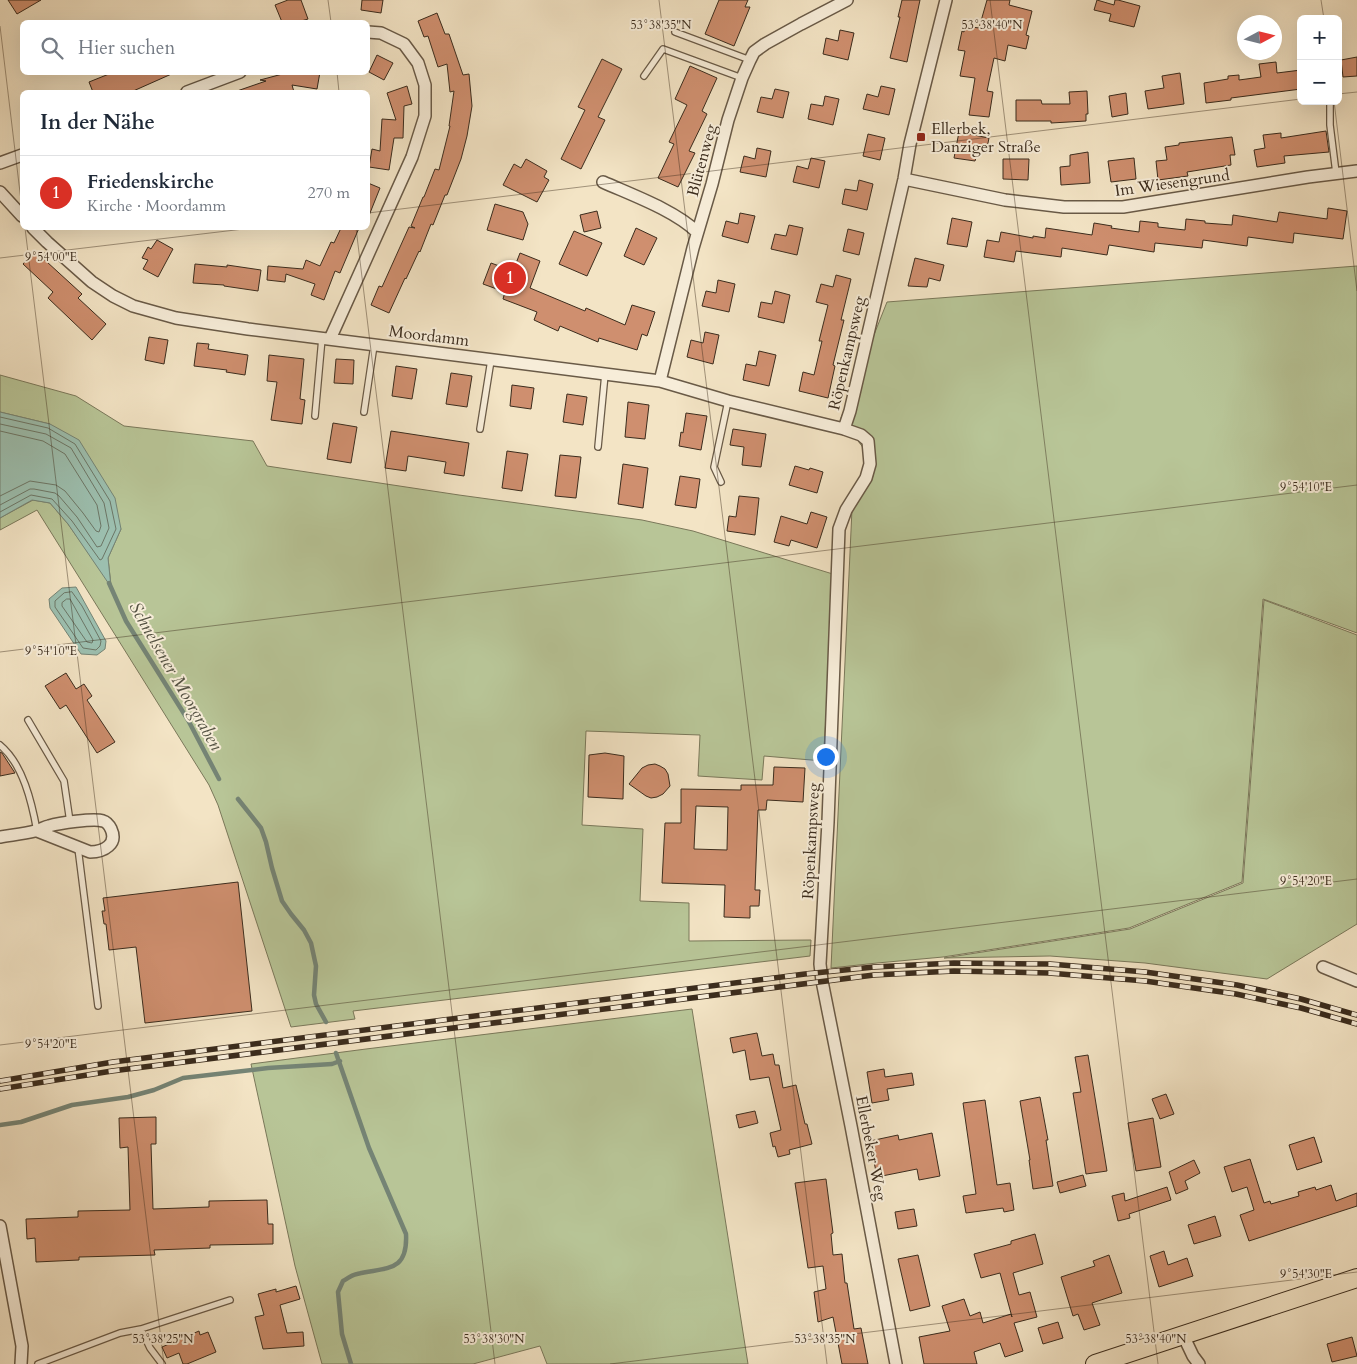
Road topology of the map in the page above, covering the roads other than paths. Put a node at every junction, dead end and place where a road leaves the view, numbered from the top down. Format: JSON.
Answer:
{"nodes":[{"id":1,"x":847,"y":0,"type":"edge"},
{"id":2,"x":946,"y":0,"type":"edge"},
{"id":3,"x":370,"y":32,"type":"edge"},
{"id":4,"x":675,"y":32,"type":"dead end"},
{"id":5,"x":750,"y":60,"type":"junction"},
{"id":6,"x":232,"y":75,"type":"edge"},
{"id":7,"x":644,"y":76,"type":"dead end"},
{"id":8,"x":742,"y":78,"type":"junction"},
{"id":9,"x":192,"y":90,"type":"edge"},
{"id":10,"x":1330,"y":105,"type":"edge"},
{"id":11,"x":20,"y":156,"type":"edge"},
{"id":12,"x":0,"y":163,"type":"edge"},
{"id":13,"x":1357,"y":171,"type":"edge"},
{"id":14,"x":1336,"y":173,"type":"junction"},
{"id":15,"x":904,"y":179,"type":"junction"},
{"id":16,"x":603,"y":182,"type":"dead end"},
{"id":17,"x":0,"y":192,"type":"edge"},
{"id":18,"x":20,"y":214,"type":"edge"},
{"id":19,"x":35,"y":230,"type":"edge"},
{"id":20,"x":697,"y":232,"type":"junction"},
{"id":21,"x":326,"y":339,"type":"junction"},
{"id":22,"x":374,"y":345,"type":"junction"},
{"id":23,"x":491,"y":360,"type":"junction"},
{"id":24,"x":606,"y":374,"type":"junction"},
{"id":25,"x":660,"y":381,"type":"junction"},
{"id":26,"x":728,"y":401,"type":"junction"},
{"id":27,"x":364,"y":412,"type":"dead end"},
{"id":28,"x":315,"y":416,"type":"dead end"},
{"id":29,"x":480,"y":429,"type":"dead end"},
{"id":30,"x":844,"y":429,"type":"junction"},
{"id":31,"x":598,"y":447,"type":"dead end"},
{"id":32,"x":721,"y":482,"type":"dead end"},
{"id":33,"x":28,"y":720,"type":"dead end"},
{"id":34,"x":0,"y":745,"type":"edge"},
{"id":35,"x":70,"y":822,"type":"junction"},
{"id":36,"x":37,"y":831,"type":"junction"},
{"id":37,"x":0,"y":837,"type":"edge"},
{"id":38,"x":78,"y":848,"type":"junction"},
{"id":39,"x":822,"y":938,"type":"joint"},
{"id":40,"x":1323,"y":967,"type":"dead end"},
{"id":41,"x":1357,"y":981,"type":"edge"},
{"id":42,"x":98,"y":1006,"type":"dead end"},
{"id":43,"x":0,"y":1226,"type":"edge"},
{"id":44,"x":1357,"y":1278,"type":"edge"},
{"id":45,"x":230,"y":1300,"type":"dead end"},
{"id":46,"x":141,"y":1329,"type":"junction"},
{"id":47,"x":1183,"y":1334,"type":"junction"},
{"id":48,"x":21,"y":1364,"type":"edge"},
{"id":49,"x":38,"y":1364,"type":"edge"},
{"id":50,"x":162,"y":1364,"type":"edge"},
{"id":51,"x":896,"y":1364,"type":"edge"},
{"id":52,"x":1094,"y":1364,"type":"edge"},
{"id":53,"x":1199,"y":1364,"type":"edge"}],
"edges":[{"from":1,"to":5,"type":"street","name":"Blütenweg"},
{"from":2,"to":15,"type":"street","name":"Röpenkampsweg"},
{"from":3,"to":21,"type":"street"},
{"from":4,"to":5,"type":"lane"},
{"from":5,"to":8,"type":"street","name":"Blütenweg"},
{"from":6,"to":9,"type":"street"},
{"from":7,"to":8,"type":"lane"},
{"from":8,"to":20,"type":"street","name":"Blütenweg"},
{"from":10,"to":14,"type":"lane"},
{"from":11,"to":12,"type":"street"},
{"from":13,"to":14,"type":"street","name":"Im Wiesengrund"},
{"from":14,"to":15,"type":"street","name":"Im Wiesengrund"},
{"from":15,"to":30,"type":"street","name":"Röpenkampsweg"},
{"from":16,"to":20,"type":"street"},
{"from":17,"to":18,"type":"street"},
{"from":19,"to":21,"type":"street","name":"Moordamm"},
{"from":20,"to":25,"type":"street","name":"Blütenweg"},
{"from":21,"to":22,"type":"street","name":"Moordamm"},
{"from":21,"to":28,"type":"lane"},
{"from":22,"to":23,"type":"street","name":"Moordamm"},
{"from":22,"to":27,"type":"lane"},
{"from":23,"to":24,"type":"street","name":"Moordamm"},
{"from":23,"to":29,"type":"lane"},
{"from":24,"to":25,"type":"street","name":"Moordamm"},
{"from":24,"to":31,"type":"lane"},
{"from":25,"to":26,"type":"street","name":"Moordamm"},
{"from":26,"to":30,"type":"street","name":"Moordamm"},
{"from":26,"to":32,"type":"lane"},
{"from":30,"to":39,"type":"street","name":"Röpenkampsweg"},
{"from":33,"to":35,"type":"lane"},
{"from":34,"to":36,"type":"lane"},
{"from":35,"to":36,"type":"street"},
{"from":35,"to":38,"type":"street"},
{"from":36,"to":37,"type":"street"},
{"from":36,"to":38,"type":"street"},
{"from":38,"to":42,"type":"lane"},
{"from":39,"to":51,"type":"street","name":"Ellerbeker Weg"},
{"from":40,"to":41,"type":"street"},
{"from":43,"to":48,"type":"street"},
{"from":44,"to":47,"type":"main road"},
{"from":45,"to":46,"type":"lane"},
{"from":46,"to":49,"type":"lane"},
{"from":46,"to":50,"type":"lane"},
{"from":47,"to":52,"type":"main road"},
{"from":47,"to":53,"type":"street"}]}
